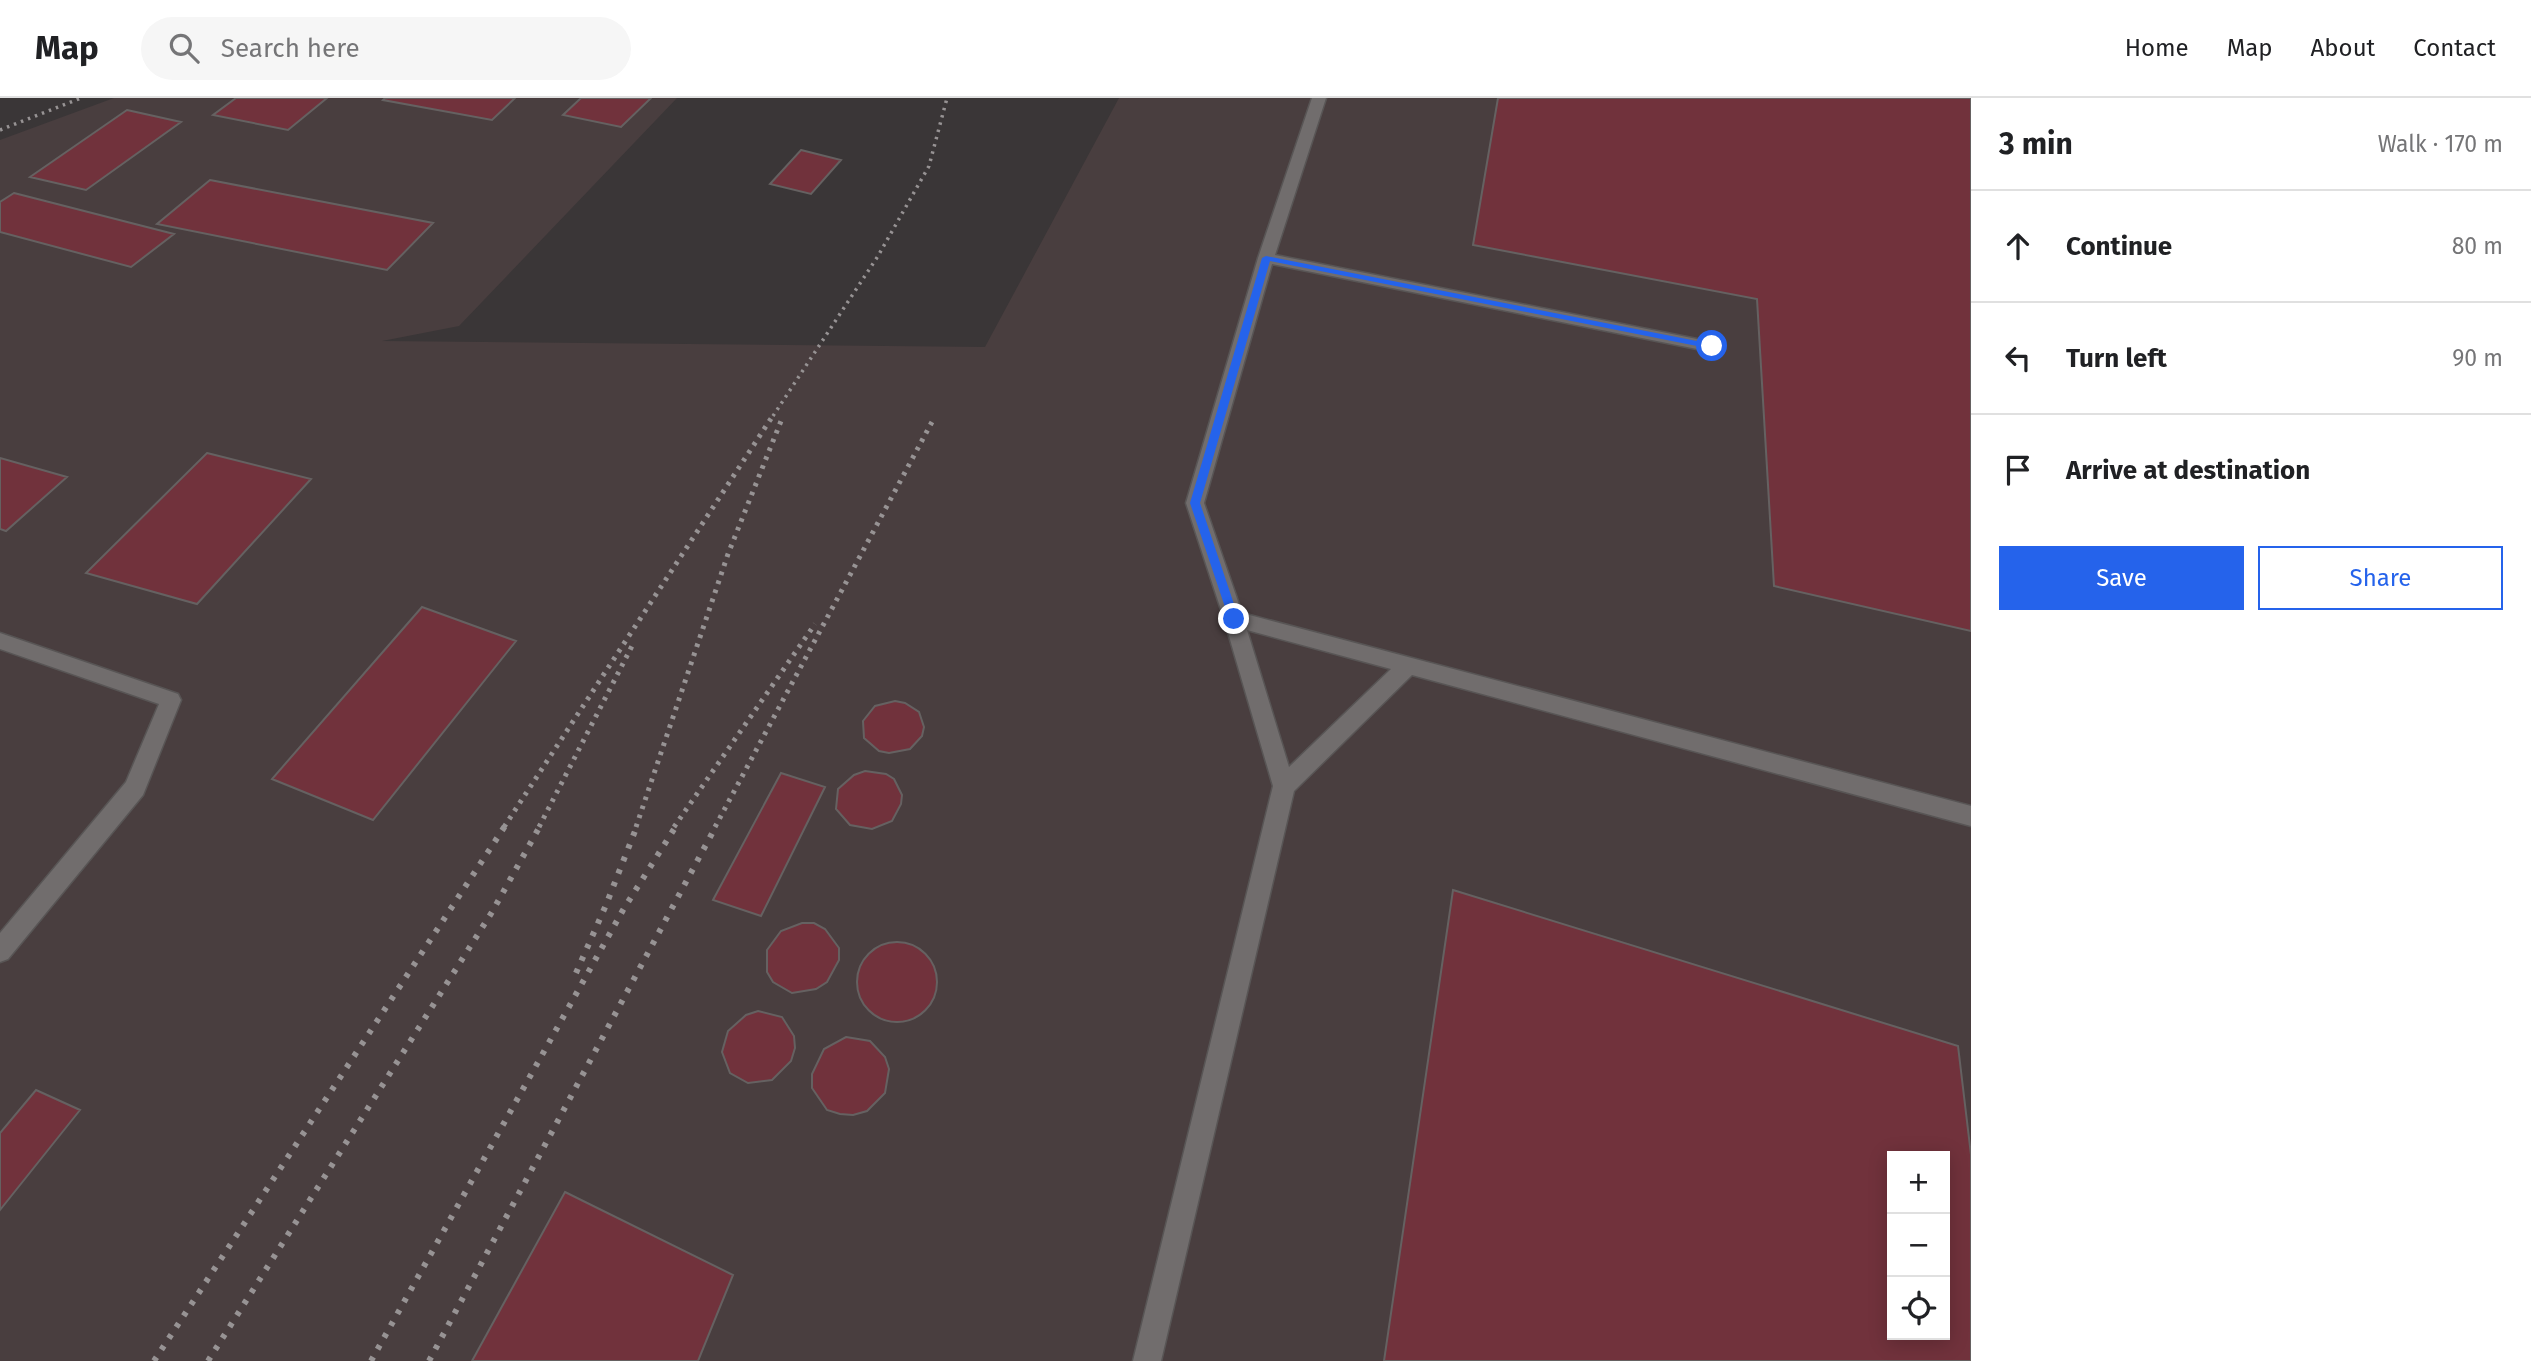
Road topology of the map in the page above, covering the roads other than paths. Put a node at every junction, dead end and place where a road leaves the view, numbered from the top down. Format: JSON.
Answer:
{"nodes":[{"id":1,"x":1319,"y":98,"type":"edge"},
{"id":2,"x":1266,"y":258,"type":"junction"},
{"id":3,"x":1712,"y":346,"type":"dead end"},
{"id":4,"x":1234,"y":619,"type":"junction"},
{"id":5,"x":0,"y":640,"type":"edge"},
{"id":6,"x":1408,"y":666,"type":"junction"},
{"id":7,"x":1284,"y":786,"type":"junction"},
{"id":8,"x":1971,"y":816,"type":"edge"},
{"id":9,"x":0,"y":951,"type":"edge"},
{"id":10,"x":1147,"y":1361,"type":"edge"}],
"edges":[{"from":1,"to":2,"type":"lane"},
{"from":2,"to":3,"type":"lane"},
{"from":2,"to":4,"type":"lane"},
{"from":4,"to":6,"type":"lane"},
{"from":4,"to":7,"type":"lane"},
{"from":5,"to":9,"type":"lane"},
{"from":6,"to":7,"type":"lane"},
{"from":6,"to":8,"type":"lane"},
{"from":7,"to":10,"type":"lane"}]}
